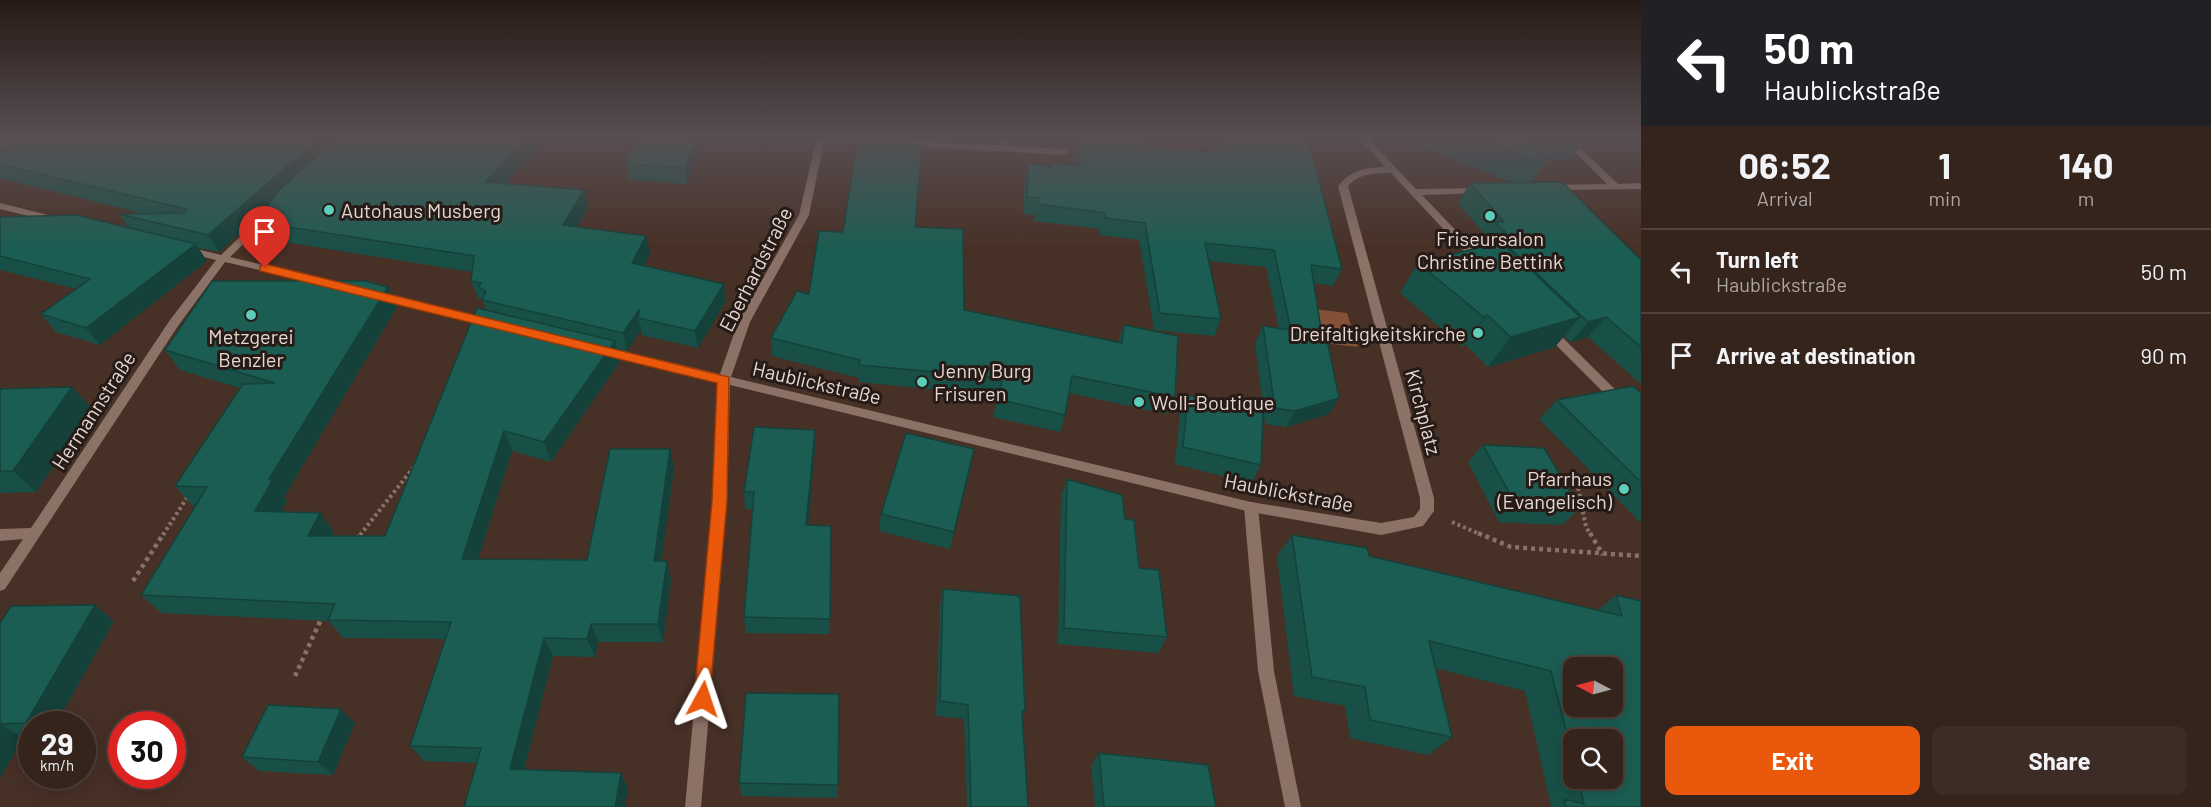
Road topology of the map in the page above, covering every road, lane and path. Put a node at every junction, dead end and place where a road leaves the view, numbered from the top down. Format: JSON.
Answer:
{"nodes":[{"id":1,"x":813,"y":174,"type":"edge"},
{"id":2,"x":1356,"y":174,"type":"edge"},
{"id":3,"x":1395,"y":174,"type":"edge"},
{"id":4,"x":1602,"y":174,"type":"edge"},
{"id":5,"x":1615,"y":186,"type":"junction"},
{"id":6,"x":1641,"y":186,"type":"edge"},
{"id":7,"x":1544,"y":188,"type":"edge"},
{"id":8,"x":1496,"y":189,"type":"edge"},
{"id":9,"x":1413,"y":192,"type":"junction"},
{"id":10,"x":0,"y":206,"type":"edge"},
{"id":11,"x":275,"y":210,"type":"edge"},
{"id":12,"x":74,"y":224,"type":"edge"},
{"id":13,"x":179,"y":248,"type":"edge"},
{"id":14,"x":223,"y":258,"type":"junction"},
{"id":15,"x":1488,"y":270,"type":"edge"},
{"id":16,"x":500,"y":325,"type":"edge"},
{"id":17,"x":1544,"y":326,"type":"edge"},
{"id":18,"x":586,"y":346,"type":"edge"},
{"id":19,"x":724,"y":380,"type":"junction"},
{"id":20,"x":1641,"y":423,"type":"edge"},
{"id":21,"x":418,"y":461,"type":"edge"},
{"id":22,"x":1577,"y":482,"type":"dead end"},
{"id":23,"x":191,"y":492,"type":"edge"},
{"id":24,"x":1251,"y":507,"type":"junction"},
{"id":25,"x":1427,"y":511,"type":"junction"},
{"id":26,"x":35,"y":533,"type":"junction"},
{"id":27,"x":0,"y":535,"type":"edge"},
{"id":28,"x":354,"y":546,"type":"edge"},
{"id":29,"x":1603,"y":555,"type":"junction"},
{"id":30,"x":1641,"y":556,"type":"edge"},
{"id":31,"x":132,"y":581,"type":"dead end"},
{"id":32,"x":0,"y":585,"type":"edge"},
{"id":33,"x":324,"y":611,"type":"edge"},
{"id":34,"x":295,"y":676,"type":"dead end"},
{"id":35,"x":693,"y":807,"type":"edge"},
{"id":36,"x":1293,"y":807,"type":"edge"}],
"edges":[{"from":1,"to":19,"type":"street","name":"Eberhardstraße"},
{"from":2,"to":25,"type":"street","name":"Kirchplatz"},
{"from":3,"to":9,"type":"street"},
{"from":4,"to":5,"type":"street"},
{"from":5,"to":6,"type":"street"},
{"from":5,"to":7,"type":"street"},
{"from":8,"to":9,"type":"street"},
{"from":9,"to":15,"type":"street"},
{"from":10,"to":12,"type":"street"},
{"from":11,"to":14,"type":"street","name":"Hermannstraße"},
{"from":13,"to":14,"type":"street"},
{"from":14,"to":16,"type":"street"},
{"from":14,"to":26,"type":"street","name":"Hermannstraße"},
{"from":17,"to":20,"type":"street"},
{"from":18,"to":19,"type":"street","name":"Haublickstraße"},
{"from":19,"to":24,"type":"street","name":"Haublickstraße"},
{"from":19,"to":35,"type":"street","name":"Eberhardstraße"},
{"from":21,"to":28,"type":"path"},
{"from":22,"to":29,"type":"path"},
{"from":23,"to":31,"type":"path"},
{"from":24,"to":25,"type":"street","name":"Haublickstraße"},
{"from":24,"to":36,"type":"street"},
{"from":25,"to":29,"type":"path"},
{"from":26,"to":27,"type":"street"},
{"from":26,"to":32,"type":"street","name":"Hermannstraße"},
{"from":29,"to":30,"type":"path"},
{"from":33,"to":34,"type":"path"}]}
